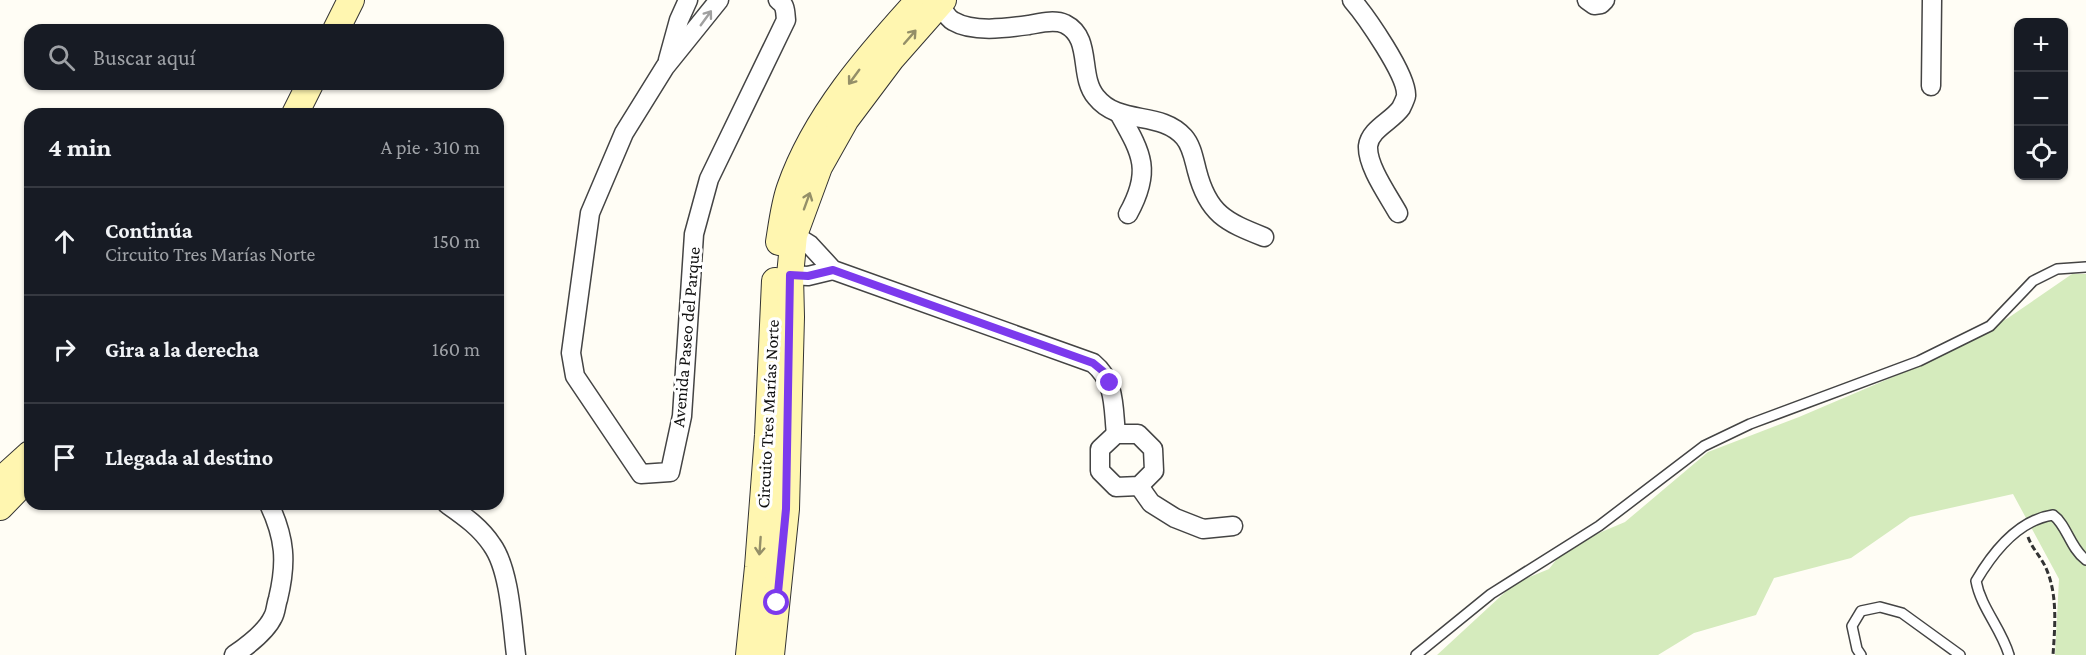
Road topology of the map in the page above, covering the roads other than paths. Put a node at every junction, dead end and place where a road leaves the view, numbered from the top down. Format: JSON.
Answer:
{"nodes":[{"id":1,"x":351,"y":0,"type":"edge"},
{"id":2,"x":369,"y":0,"type":"edge"},
{"id":3,"x":688,"y":0,"type":"edge"},
{"id":4,"x":719,"y":0,"type":"edge"},
{"id":5,"x":778,"y":0,"type":"edge"},
{"id":6,"x":1587,"y":0,"type":"edge"},
{"id":7,"x":1605,"y":0,"type":"edge"},
{"id":8,"x":1932,"y":0,"type":"edge"},
{"id":9,"x":934,"y":1,"type":"edge"},
{"id":10,"x":1358,"y":4,"type":"edge"},
{"id":11,"x":339,"y":24,"type":"edge"},
{"id":12,"x":357,"y":24,"type":"edge"},
{"id":13,"x":665,"y":67,"type":"junction"},
{"id":14,"x":1931,"y":86,"type":"dead end"},
{"id":15,"x":307,"y":90,"type":"edge"},
{"id":16,"x":324,"y":90,"type":"edge"},
{"id":17,"x":299,"y":108,"type":"edge"},
{"id":18,"x":317,"y":108,"type":"edge"},
{"id":19,"x":1120,"y":115,"type":"junction"},
{"id":20,"x":1398,"y":213,"type":"dead end"},
{"id":21,"x":1128,"y":214,"type":"dead end"},
{"id":22,"x":794,"y":235,"type":"junction"},
{"id":23,"x":1264,"y":237,"type":"dead end"},
{"id":24,"x":2086,"y":267,"type":"edge"},
{"id":25,"x":833,"y":270,"type":"junction"},
{"id":26,"x":790,"y":275,"type":"junction"},
{"id":27,"x":1116,"y":434,"type":"junction"},
{"id":28,"x":24,"y":459,"type":"edge"},
{"id":29,"x":0,"y":481,"type":"edge"},
{"id":30,"x":24,"y":482,"type":"edge"},
{"id":31,"x":1138,"y":486,"type":"junction"},
{"id":32,"x":0,"y":507,"type":"edge"},
{"id":33,"x":272,"y":510,"type":"edge"},
{"id":34,"x":455,"y":510,"type":"edge"},
{"id":35,"x":1233,"y":526,"type":"dead end"},
{"id":36,"x":2086,"y":560,"type":"edge"},
{"id":37,"x":234,"y":655,"type":"edge"},
{"id":38,"x":516,"y":655,"type":"edge"},
{"id":39,"x":748,"y":655,"type":"edge"},
{"id":40,"x":771,"y":655,"type":"edge"},
{"id":41,"x":1416,"y":655,"type":"edge"},
{"id":42,"x":1861,"y":655,"type":"edge"},
{"id":43,"x":1960,"y":655,"type":"edge"},
{"id":44,"x":2009,"y":655,"type":"edge"}],
"edges":[{"from":1,"to":11,"type":"street"},
{"from":2,"to":12,"type":"street"},
{"from":3,"to":13,"type":"street","name":"Avenida Paseo del Parque"},
{"from":13,"to":4,"type":"street","name":"Avenida Paseo del Parque","one_way":true},
{"from":5,"to":13,"type":"street","name":"Avenida Paseo del Parque"},
{"from":6,"to":7,"type":"street"},
{"from":8,"to":14,"type":"street"},
{"from":9,"to":19,"type":"street"},
{"from":22,"to":9,"type":"street","name":"Circuito Tres Marías Norte","one_way":true},
{"from":9,"to":39,"type":"street","name":"Circuito Tres Marías Norte","one_way":true},
{"from":10,"to":20,"type":"street"},
{"from":15,"to":17,"type":"street"},
{"from":16,"to":18,"type":"street"},
{"from":19,"to":21,"type":"street"},
{"from":19,"to":23,"type":"street"},
{"from":22,"to":25,"type":"street"},
{"from":22,"to":26,"type":"street","name":"Circuito Tres Marías Norte"},
{"from":24,"to":41,"type":"lane"},
{"from":25,"to":26,"type":"street"},
{"from":25,"to":27,"type":"street"},
{"from":26,"to":40,"type":"street","name":"Circuito Tres Marías Norte"},
{"from":27,"to":31,"type":"street"},
{"from":27,"to":31,"type":"street"},
{"from":28,"to":29,"type":"street"},
{"from":30,"to":32,"type":"street"},
{"from":31,"to":35,"type":"street"},
{"from":33,"to":37,"type":"street"},
{"from":34,"to":38,"type":"street"},
{"from":36,"to":44,"type":"lane"},
{"from":42,"to":43,"type":"lane"}]}
